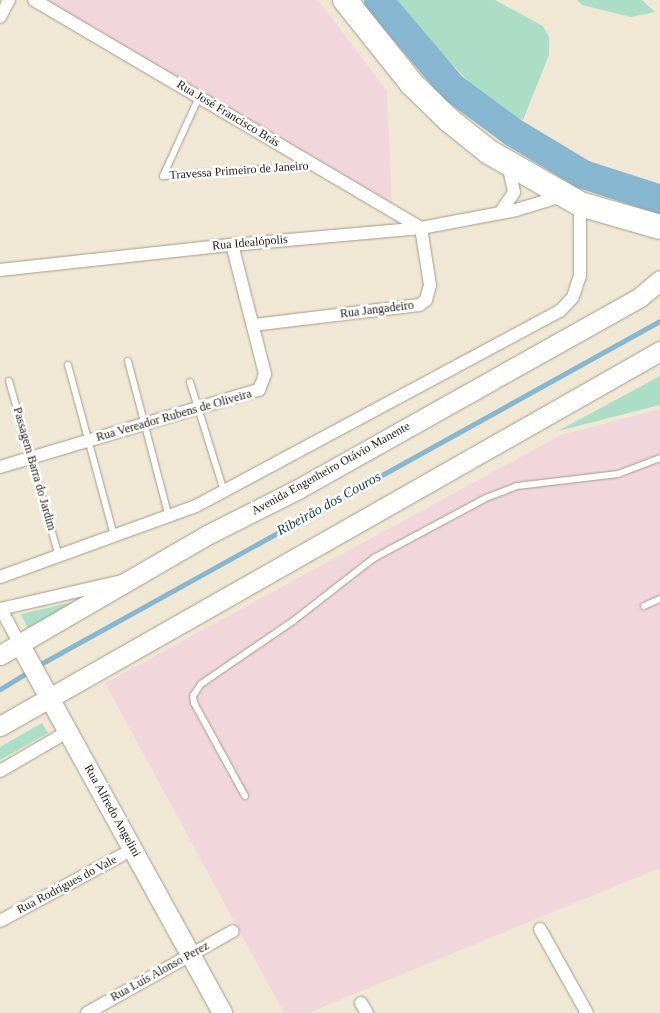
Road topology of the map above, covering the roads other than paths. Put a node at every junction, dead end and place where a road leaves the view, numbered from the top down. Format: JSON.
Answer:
{"nodes":[{"id":1,"x":34,"y":0,"type":"edge"},
{"id":2,"x":345,"y":0,"type":"edge"},
{"id":3,"x":8,"y":1,"type":"edge"},
{"id":4,"x":0,"y":16,"type":"edge"},
{"id":5,"x":199,"y":97,"type":"junction"},
{"id":6,"x":508,"y":163,"type":"junction"},
{"id":7,"x":316,"y":166,"type":"junction"},
{"id":8,"x":571,"y":200,"type":"junction"},
{"id":9,"x":500,"y":214,"type":"junction"},
{"id":10,"x":422,"y":228,"type":"junction"},
{"id":11,"x":658,"y":229,"type":"edge"},
{"id":12,"x":232,"y":244,"type":"junction"},
{"id":13,"x":0,"y":270,"type":"edge"},
{"id":14,"x":660,"y":280,"type":"edge"},
{"id":15,"x":254,"y":325,"type":"junction"},
{"id":16,"x":660,"y":352,"type":"edge"},
{"id":17,"x":128,"y":361,"type":"dead end"},
{"id":18,"x":68,"y":365,"type":"dead end"},
{"id":19,"x":9,"y":381,"type":"dead end"},
{"id":20,"x":190,"y":382,"type":"dead end"},
{"id":21,"x":197,"y":410,"type":"junction"},
{"id":22,"x":145,"y":424,"type":"junction"},
{"id":23,"x":88,"y":441,"type":"junction"},
{"id":24,"x":31,"y":457,"type":"junction"},
{"id":25,"x":660,"y":458,"type":"edge"},
{"id":26,"x":0,"y":467,"type":"edge"},
{"id":27,"x":224,"y":491,"type":"junction"},
{"id":28,"x":169,"y":518,"type":"junction"},
{"id":29,"x":114,"y":536,"type":"junction"},
{"id":30,"x":59,"y":556,"type":"junction"},
{"id":31,"x":1,"y":572,"type":"edge"},
{"id":32,"x":127,"y":580,"type":"junction"},
{"id":33,"x":660,"y":599,"type":"edge"},
{"id":34,"x":644,"y":606,"type":"dead end"},
{"id":35,"x":1,"y":609,"type":"edge"},
{"id":36,"x":22,"y":648,"type":"junction"},
{"id":37,"x":0,"y":655,"type":"edge"},
{"id":38,"x":45,"y":690,"type":"junction"},
{"id":39,"x":0,"y":726,"type":"edge"},
{"id":40,"x":68,"y":732,"type":"junction"},
{"id":41,"x":0,"y":771,"type":"edge"},
{"id":42,"x":245,"y":796,"type":"dead end"},
{"id":43,"x":133,"y":849,"type":"junction"},
{"id":44,"x":0,"y":921,"type":"edge"},
{"id":45,"x":540,"y":929,"type":"dead end"},
{"id":46,"x":234,"y":932,"type":"dead end"},
{"id":47,"x":191,"y":955,"type":"junction"},
{"id":48,"x":87,"y":1013,"type":"edge"},
{"id":49,"x":222,"y":1013,"type":"edge"},
{"id":50,"x":587,"y":1013,"type":"edge"}],
"edges":[{"from":1,"to":5,"type":"street","name":"Rua José Francisco Brás"},
{"from":2,"to":6,"type":"highway"},
{"from":3,"to":4,"type":"street"},
{"from":5,"to":7,"type":"street","name":"Rua José Francisco Brás"},
{"from":5,"to":7,"type":"lane","name":"Travessa Primeiro de Janeiro"},
{"from":6,"to":8,"type":"highway"},
{"from":6,"to":9,"type":"street"},
{"from":7,"to":10,"type":"street","name":"Rua José Francisco Brás"},
{"from":8,"to":9,"type":"street","name":"Rua Idealópolis"},
{"from":8,"to":11,"type":"highway"},
{"from":8,"to":27,"type":"street"},
{"from":9,"to":10,"type":"street","name":"Rua Idealópolis"},
{"from":10,"to":12,"type":"street","name":"Rua Idealópolis"},
{"from":10,"to":15,"type":"street","name":"Rua Jangadeiro"},
{"from":12,"to":13,"type":"street","name":"Rua Idealópolis"},
{"from":12,"to":15,"type":"street","name":"Rua Vereador Rubens de Oliveira"},
{"from":14,"to":32,"type":"main road","name":"Avenida Engenheiro Otávio Manente"},
{"from":15,"to":21,"type":"street","name":"Rua Vereador Rubens de Oliveira"},
{"from":16,"to":38,"type":"main road"},
{"from":17,"to":22,"type":"lane"},
{"from":18,"to":23,"type":"lane"},
{"from":19,"to":24,"type":"lane","name":"Passagem Barra do Jardim"},
{"from":20,"to":21,"type":"lane"},
{"from":21,"to":22,"type":"street","name":"Rua Vereador Rubens de Oliveira"},
{"from":21,"to":27,"type":"lane"},
{"from":22,"to":23,"type":"street","name":"Rua Vereador Rubens de Oliveira"},
{"from":22,"to":28,"type":"lane"},
{"from":23,"to":24,"type":"street","name":"Rua Vereador Rubens de Oliveira"},
{"from":23,"to":29,"type":"lane"},
{"from":24,"to":26,"type":"street","name":"Rua Vereador Rubens de Oliveira"},
{"from":24,"to":30,"type":"lane","name":"Passagem Barra do Jardim"},
{"from":25,"to":42,"type":"lane"},
{"from":27,"to":28,"type":"street"},
{"from":28,"to":29,"type":"street"},
{"from":29,"to":30,"type":"street"},
{"from":30,"to":31,"type":"street"},
{"from":32,"to":35,"type":"street"},
{"from":32,"to":36,"type":"main road","name":"Avenida Engenheiro Otávio Manente"},
{"from":33,"to":34,"type":"lane"},
{"from":35,"to":36,"type":"street","name":"Rua Alfredo Angelini"},
{"from":36,"to":37,"type":"main road","name":"Avenida Engenheiro Otávio Manente"},
{"from":36,"to":38,"type":"main road","name":"Rua Alfredo Angelini"},
{"from":38,"to":39,"type":"main road"},
{"from":38,"to":40,"type":"main road","name":"Rua Alfredo Angelini"},
{"from":40,"to":41,"type":"street"},
{"from":40,"to":43,"type":"main road","name":"Rua Alfredo Angelini"},
{"from":43,"to":44,"type":"street","name":"Rua Rodrigues do Vale"},
{"from":43,"to":47,"type":"main road","name":"Rua Alfredo Angelini"},
{"from":45,"to":50,"type":"street"},
{"from":46,"to":47,"type":"street","name":"Rua Luís Alonso Perez"},
{"from":47,"to":48,"type":"street","name":"Rua Luís Alonso Perez"},
{"from":47,"to":49,"type":"main road","name":"Rua Alfredo Angelini"}]}
